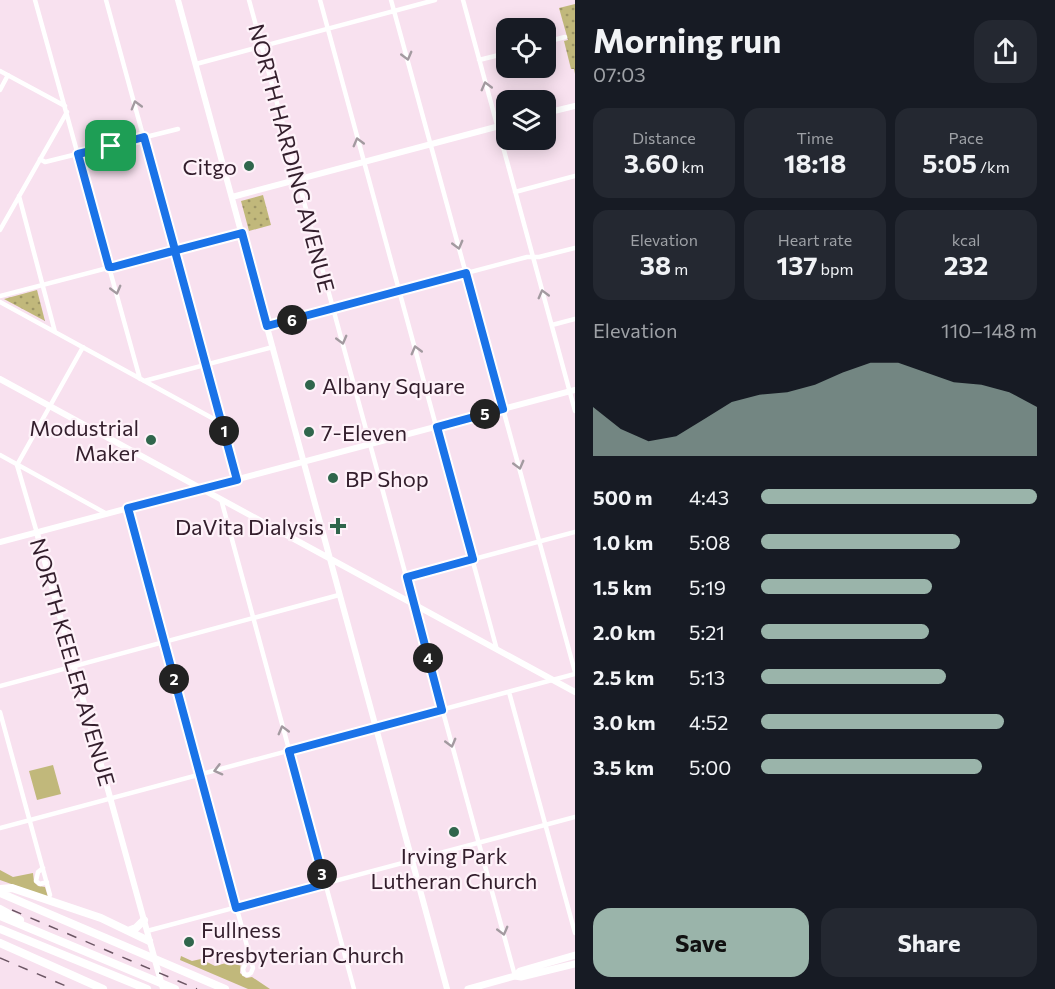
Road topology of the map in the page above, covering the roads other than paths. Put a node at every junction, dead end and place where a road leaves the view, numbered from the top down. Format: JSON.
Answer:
{"nodes":[{"id":1,"x":35,"y":0,"type":"edge"},
{"id":2,"x":106,"y":0,"type":"edge"},
{"id":3,"x":178,"y":0,"type":"edge"},
{"id":4,"x":249,"y":0,"type":"edge"},
{"id":5,"x":320,"y":0,"type":"edge"},
{"id":6,"x":392,"y":0,"type":"edge"},
{"id":7,"x":435,"y":0,"type":"edge"},
{"id":8,"x":463,"y":0,"type":"edge"},
{"id":9,"x":394,"y":11,"type":"junction"},
{"id":10,"x":327,"y":29,"type":"junction"},
{"id":11,"x":565,"y":37,"type":"dead end"},
{"id":12,"x":556,"y":39,"type":"edge"},
{"id":13,"x":261,"y":46,"type":"junction"},
{"id":14,"x":496,"y":55,"type":"edge"},
{"id":15,"x":480,"y":60,"type":"junction"},
{"id":16,"x":196,"y":64,"type":"junction"},
{"id":17,"x":0,"y":71,"type":"edge"},
{"id":18,"x":8,"y":75,"type":"junction"},
{"id":19,"x":0,"y":90,"type":"edge"},
{"id":20,"x":66,"y":106,"type":"junction"},
{"id":21,"x":575,"y":106,"type":"edge"},
{"id":22,"x":556,"y":111,"type":"edge"},
{"id":23,"x":67,"y":112,"type":"junction"},
{"id":24,"x":496,"y":119,"type":"edge"},
{"id":25,"x":496,"y":127,"type":"edge"},
{"id":26,"x":178,"y":129,"type":"dead end"},
{"id":27,"x":144,"y":137,"type":"junction"},
{"id":28,"x":431,"y":144,"type":"junction"},
{"id":29,"x":504,"y":150,"type":"edge"},
{"id":30,"x":78,"y":154,"type":"junction"},
{"id":31,"x":40,"y":159,"type":"junction"},
{"id":32,"x":364,"y":162,"type":"junction"},
{"id":33,"x":575,"y":176,"type":"edge"},
{"id":34,"x":298,"y":179,"type":"junction"},
{"id":35,"x":515,"y":192,"type":"junction"},
{"id":36,"x":19,"y":196,"type":"junction"},
{"id":37,"x":232,"y":197,"type":"junction"},
{"id":38,"x":2,"y":223,"type":"edge"},
{"id":39,"x":0,"y":230,"type":"edge"},
{"id":40,"x":242,"y":233,"type":"junction"},
{"id":41,"x":575,"y":248,"type":"edge"},
{"id":42,"x":175,"y":250,"type":"junction"},
{"id":43,"x":533,"y":257,"type":"junction"},
{"id":44,"x":109,"y":267,"type":"junction"},
{"id":45,"x":466,"y":273,"type":"junction"},
{"id":46,"x":42,"y":284,"type":"junction"},
{"id":47,"x":400,"y":291,"type":"junction"},
{"id":48,"x":0,"y":296,"type":"edge"},
{"id":49,"x":0,"y":302,"type":"edge"},
{"id":50,"x":333,"y":309,"type":"junction"},
{"id":51,"x":575,"y":319,"type":"edge"},
{"id":52,"x":552,"y":325,"type":"junction"},
{"id":53,"x":267,"y":326,"type":"junction"},
{"id":54,"x":55,"y":332,"type":"junction"},
{"id":55,"x":82,"y":347,"type":"junction"},
{"id":56,"x":273,"y":347,"type":"junction"},
{"id":57,"x":207,"y":364,"type":"junction"},
{"id":58,"x":0,"y":379,"type":"edge"},
{"id":59,"x":142,"y":380,"type":"junction"},
{"id":60,"x":572,"y":390,"type":"edge"},
{"id":61,"x":49,"y":406,"type":"junction"},
{"id":62,"x":503,"y":409,"type":"junction"},
{"id":63,"x":575,"y":411,"type":"edge"},
{"id":64,"x":223,"y":424,"type":"junction"},
{"id":65,"x":437,"y":427,"type":"junction"},
{"id":66,"x":370,"y":444,"type":"junction"},
{"id":67,"x":0,"y":455,"type":"edge"},
{"id":68,"x":304,"y":462,"type":"junction"},
{"id":69,"x":17,"y":465,"type":"junction"},
{"id":70,"x":237,"y":480,"type":"junction"},
{"id":71,"x":202,"y":489,"type":"junction"},
{"id":72,"x":220,"y":499,"type":"junction"},
{"id":73,"x":128,"y":508,"type":"junction"},
{"id":74,"x":107,"y":514,"type":"junction"},
{"id":75,"x":575,"y":532,"type":"edge"},
{"id":76,"x":37,"y":533,"type":"junction"},
{"id":77,"x":539,"y":542,"type":"junction"},
{"id":78,"x":0,"y":543,"type":"edge"},
{"id":79,"x":330,"y":559,"type":"junction"},
{"id":80,"x":473,"y":559,"type":"junction"},
{"id":81,"x":407,"y":577,"type":"junction"},
{"id":82,"x":339,"y":595,"type":"junction"},
{"id":83,"x":414,"y":605,"type":"junction"},
{"id":84,"x":253,"y":618,"type":"junction"},
{"id":85,"x":164,"y":642,"type":"junction"},
{"id":86,"x":497,"y":650,"type":"junction"},
{"id":87,"x":75,"y":666,"type":"junction"},
{"id":88,"x":575,"y":673,"type":"edge"},
{"id":89,"x":552,"y":680,"type":"junction"},
{"id":90,"x":0,"y":686,"type":"edge"},
{"id":91,"x":509,"y":692,"type":"junction"},
{"id":92,"x":575,"y":692,"type":"edge"},
{"id":93,"x":442,"y":710,"type":"junction"},
{"id":94,"x":0,"y":712,"type":"edge"},
{"id":95,"x":376,"y":728,"type":"junction"},
{"id":96,"x":289,"y":751,"type":"junction"},
{"id":97,"x":200,"y":775,"type":"junction"},
{"id":98,"x":111,"y":798,"type":"junction"},
{"id":99,"x":575,"y":817,"type":"edge"},
{"id":100,"x":29,"y":820,"type":"junction"},
{"id":101,"x":545,"y":826,"type":"junction"},
{"id":102,"x":0,"y":828,"type":"edge"},
{"id":103,"x":479,"y":843,"type":"junction"},
{"id":104,"x":412,"y":861,"type":"junction"},
{"id":105,"x":43,"y":868,"type":"junction"},
{"id":106,"x":47,"y":882,"type":"junction"},
{"id":107,"x":325,"y":884,"type":"junction"},
{"id":108,"x":0,"y":891,"type":"edge"},
{"id":109,"x":50,"y":895,"type":"dead end"},
{"id":110,"x":236,"y":908,"type":"junction"},
{"id":111,"x":0,"y":909,"type":"edge"},
{"id":112,"x":0,"y":916,"type":"edge"},
{"id":113,"x":144,"y":920,"type":"junction"},
{"id":114,"x":0,"y":929,"type":"edge"},
{"id":115,"x":33,"y":929,"type":"junction"},
{"id":116,"x":128,"y":931,"type":"junction"},
{"id":117,"x":147,"y":931,"type":"junction"},
{"id":118,"x":575,"y":933,"type":"edge"},
{"id":119,"x":149,"y":940,"type":"junction"},
{"id":120,"x":0,"y":943,"type":"edge"},
{"id":121,"x":575,"y":955,"type":"edge"},
{"id":122,"x":249,"y":956,"type":"dead end"},
{"id":123,"x":575,"y":964,"type":"edge"},
{"id":124,"x":515,"y":976,"type":"junction"},
{"id":125,"x":103,"y":989,"type":"edge"},
{"id":126,"x":147,"y":989,"type":"edge"},
{"id":127,"x":163,"y":989,"type":"edge"},
{"id":128,"x":175,"y":989,"type":"edge"},
{"id":129,"x":225,"y":989,"type":"edge"},
{"id":130,"x":354,"y":989,"type":"edge"},
{"id":131,"x":447,"y":989,"type":"edge"},
{"id":132,"x":468,"y":989,"type":"edge"}],
"edges":[{"from":1,"to":20,"type":"street"},
{"from":27,"to":2,"type":"street","one_way":true},
{"from":3,"to":16,"type":"main road"},
{"from":4,"to":13,"type":"street","name":"NORTH HARDING AVENUE"},
{"from":5,"to":10,"type":"street"},
{"from":6,"to":9,"type":"street"},
{"from":7,"to":9,"type":"street"},
{"from":8,"to":15,"type":"street"},
{"from":9,"to":10,"type":"street"},
{"from":9,"to":28,"type":"street","one_way":true},
{"from":10,"to":13,"type":"street"},
{"from":32,"to":10,"type":"street","one_way":true},
{"from":11,"to":12,"type":"street"},
{"from":13,"to":16,"type":"street"},
{"from":13,"to":34,"type":"street","name":"NORTH HARDING AVENUE"},
{"from":14,"to":15,"type":"street"},
{"from":24,"to":15,"type":"street","one_way":true},
{"from":16,"to":37,"type":"main road"},
{"from":17,"to":18,"type":"street"},
{"from":18,"to":19,"type":"street"},
{"from":18,"to":20,"type":"street"},
{"from":20,"to":23,"type":"street"},
{"from":21,"to":22,"type":"main road"},
{"from":23,"to":30,"type":"street"},
{"from":23,"to":31,"type":"street"},
{"from":25,"to":28,"type":"main road"},
{"from":26,"to":27,"type":"street"},
{"from":27,"to":30,"type":"street"},
{"from":27,"to":42,"type":"street"},
{"from":28,"to":32,"type":"main road"},
{"from":28,"to":45,"type":"street","one_way":true},
{"from":29,"to":35,"type":"street"},
{"from":30,"to":31,"type":"street"},
{"from":30,"to":44,"type":"street"},
{"from":31,"to":36,"type":"street"},
{"from":32,"to":34,"type":"main road"},
{"from":32,"to":47,"type":"street"},
{"from":33,"to":35,"type":"street"},
{"from":34,"to":37,"type":"main road"},
{"from":34,"to":50,"type":"street","name":"NORTH HARDING AVENUE"},
{"from":35,"to":43,"type":"street"},
{"from":36,"to":38,"type":"street"},
{"from":36,"to":46,"type":"street"},
{"from":37,"to":40,"type":"main road"},
{"from":38,"to":39,"type":"street"},
{"from":40,"to":42,"type":"street"},
{"from":40,"to":53,"type":"main road"},
{"from":41,"to":43,"type":"street"},
{"from":42,"to":44,"type":"street"},
{"from":42,"to":57,"type":"street"},
{"from":43,"to":45,"type":"street"},
{"from":52,"to":43,"type":"street","one_way":true},
{"from":44,"to":46,"type":"street"},
{"from":44,"to":59,"type":"street","one_way":true},
{"from":45,"to":47,"type":"street"},
{"from":45,"to":62,"type":"street"},
{"from":46,"to":48,"type":"street"},
{"from":46,"to":54,"type":"street"},
{"from":47,"to":50,"type":"street"},
{"from":65,"to":47,"type":"street","one_way":true},
{"from":49,"to":54,"type":"street"},
{"from":50,"to":53,"type":"street"},
{"from":50,"to":66,"type":"street","name":"NORTH HARDING AVENUE","one_way":true},
{"from":51,"to":52,"type":"street"},
{"from":52,"to":60,"type":"street"},
{"from":53,"to":56,"type":"main road"},
{"from":54,"to":55,"type":"street"},
{"from":55,"to":59,"type":"street"},
{"from":55,"to":61,"type":"street"},
{"from":56,"to":57,"type":"street"},
{"from":56,"to":68,"type":"main road"},
{"from":57,"to":59,"type":"street"},
{"from":57,"to":64,"type":"street"},
{"from":58,"to":61,"type":"main road"},
{"from":59,"to":64,"type":"street"},
{"from":60,"to":62,"type":"main road"},
{"from":60,"to":63,"type":"street"},
{"from":61,"to":69,"type":"street"},
{"from":61,"to":71,"type":"main road"},
{"from":62,"to":65,"type":"main road"},
{"from":62,"to":77,"type":"street","one_way":true},
{"from":64,"to":70,"type":"street"},
{"from":65,"to":66,"type":"main road"},
{"from":65,"to":80,"type":"street"},
{"from":66,"to":68,"type":"main road"},
{"from":66,"to":81,"type":"street","name":"NORTH HARDING AVENUE"},
{"from":67,"to":69,"type":"street"},
{"from":68,"to":70,"type":"main road"},
{"from":68,"to":79,"type":"main road"},
{"from":69,"to":74,"type":"street"},
{"from":69,"to":76,"type":"street","name":"NORTH KEELER AVENUE"},
{"from":70,"to":71,"type":"main road"},
{"from":71,"to":72,"type":"main road"},
{"from":71,"to":73,"type":"main road"},
{"from":72,"to":79,"type":"main road"},
{"from":72,"to":84,"type":"street"},
{"from":73,"to":74,"type":"main road"},
{"from":73,"to":85,"type":"street"},
{"from":74,"to":76,"type":"main road"},
{"from":75,"to":77,"type":"street"},
{"from":76,"to":78,"type":"main road"},
{"from":76,"to":87,"type":"main road","name":"NORTH KEELER AVENUE"},
{"from":77,"to":80,"type":"street"},
{"from":77,"to":88,"type":"street"},
{"from":79,"to":82,"type":"main road"},
{"from":79,"to":83,"type":"main road"},
{"from":80,"to":81,"type":"street"},
{"from":80,"to":86,"type":"street"},
{"from":81,"to":83,"type":"street","name":"NORTH HARDING AVENUE"},
{"from":82,"to":84,"type":"street"},
{"from":82,"to":95,"type":"main road"},
{"from":83,"to":86,"type":"main road"},
{"from":83,"to":93,"type":"street","name":"NORTH HARDING AVENUE"},
{"from":84,"to":85,"type":"street"},
{"from":96,"to":84,"type":"street","one_way":true},
{"from":85,"to":87,"type":"street"},
{"from":85,"to":97,"type":"street"},
{"from":86,"to":89,"type":"main road"},
{"from":87,"to":90,"type":"street"},
{"from":87,"to":98,"type":"main road","name":"NORTH KEELER AVENUE"},
{"from":88,"to":89,"type":"street"},
{"from":89,"to":91,"type":"street"},
{"from":89,"to":92,"type":"main road"},
{"from":91,"to":93,"type":"street"},
{"from":91,"to":101,"type":"street"},
{"from":93,"to":95,"type":"street"},
{"from":93,"to":103,"type":"street","name":"NORTH HARDING AVENUE","one_way":true},
{"from":94,"to":100,"type":"street"},
{"from":95,"to":96,"type":"street"},
{"from":95,"to":104,"type":"main road"},
{"from":96,"to":97,"type":"street","one_way":true},
{"from":96,"to":107,"type":"street"},
{"from":97,"to":98,"type":"street"},
{"from":97,"to":110,"type":"street"},
{"from":98,"to":100,"type":"street"},
{"from":98,"to":113,"type":"main road","name":"NORTH KEELER AVENUE"},
{"from":99,"to":101,"type":"street"},
{"from":100,"to":102,"type":"street"},
{"from":100,"to":105,"type":"street"},
{"from":101,"to":103,"type":"street"},
{"from":101,"to":118,"type":"street"},
{"from":103,"to":104,"type":"street"},
{"from":103,"to":124,"type":"street","name":"NORTH HARDING AVENUE","one_way":true},
{"from":104,"to":107,"type":"street"},
{"from":104,"to":131,"type":"main road"},
{"from":105,"to":106,"type":"street"},
{"from":105,"to":106,"type":"street"},
{"from":106,"to":109,"type":"street"},
{"from":107,"to":110,"type":"street"},
{"from":107,"to":130,"type":"street"},
{"from":108,"to":116,"type":"highway"},
{"from":108,"to":129,"type":"highway"},
{"from":110,"to":117,"type":"street"},
{"from":110,"to":122,"type":"street"},
{"from":111,"to":115,"type":"highway"},
{"from":112,"to":115,"type":"highway"},
{"from":113,"to":116,"type":"highway"},
{"from":113,"to":117,"type":"main road","name":"NORTH KEELER AVENUE"},
{"from":114,"to":126,"type":"highway"},
{"from":115,"to":128,"type":"highway"},
{"from":116,"to":119,"type":"highway"},
{"from":117,"to":119,"type":"main road","name":"NORTH KEELER AVENUE"},
{"from":119,"to":127,"type":"main road","name":"NORTH KEELER AVENUE"},
{"from":120,"to":125,"type":"highway"},
{"from":121,"to":124,"type":"main road"},
{"from":123,"to":124,"type":"main road"},
{"from":124,"to":132,"type":"main road"}]}
